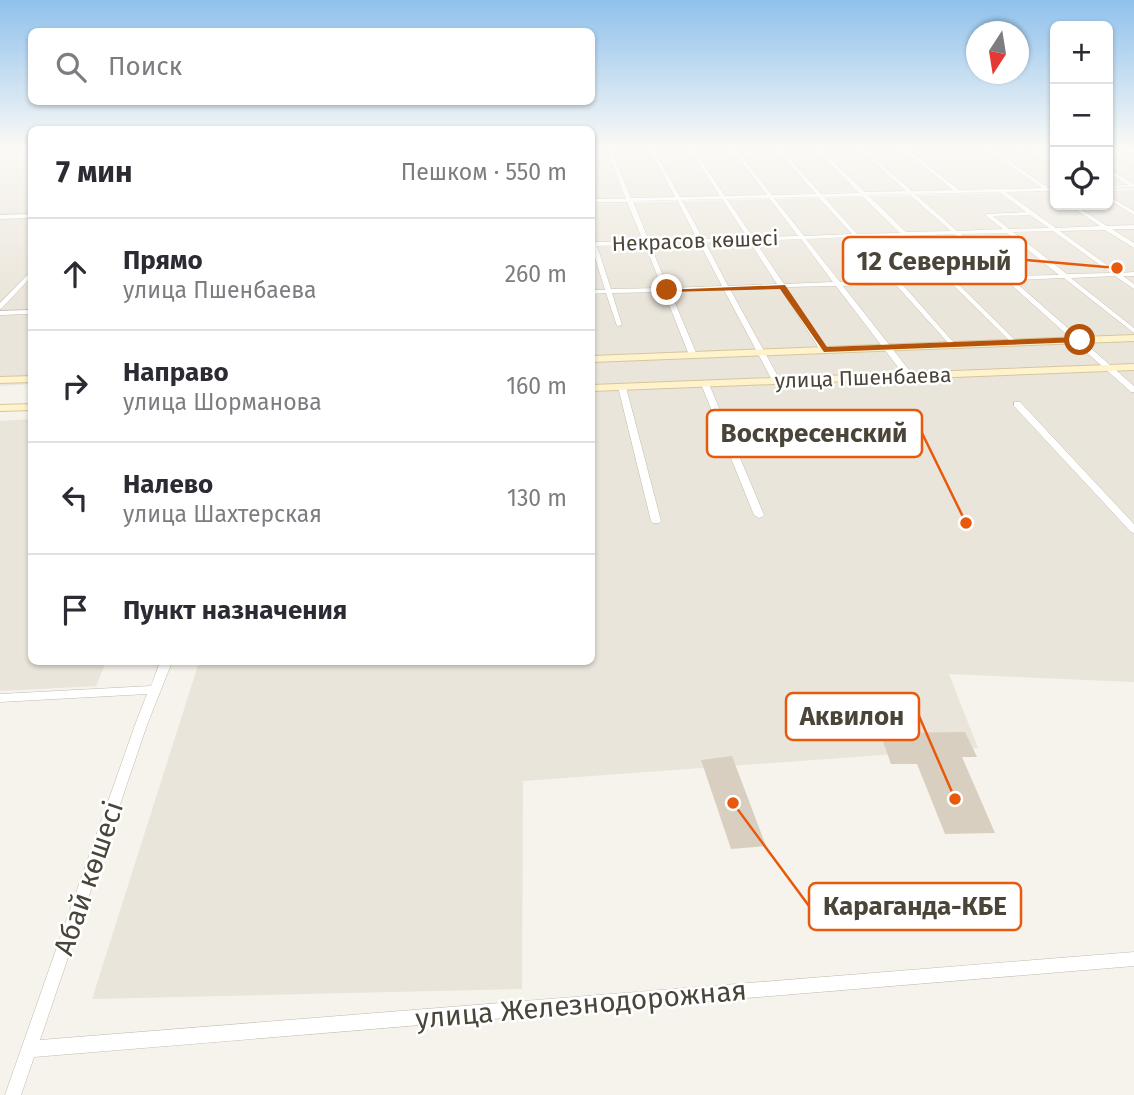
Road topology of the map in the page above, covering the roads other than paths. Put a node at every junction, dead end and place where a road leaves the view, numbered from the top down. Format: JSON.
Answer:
{"nodes":[{"id":1,"x":674,"y":199,"type":"edge"},
{"id":2,"x":679,"y":199,"type":"edge"},
{"id":3,"x":723,"y":199,"type":"edge"},
{"id":4,"x":772,"y":199,"type":"edge"},
{"id":5,"x":824,"y":199,"type":"edge"},
{"id":6,"x":868,"y":199,"type":"edge"},
{"id":7,"x":918,"y":199,"type":"edge"},
{"id":8,"x":1012,"y":199,"type":"edge"},
{"id":9,"x":628,"y":200,"type":"junction"},
{"id":10,"x":1113,"y":200,"type":"edge"},
{"id":11,"x":595,"y":201,"type":"edge"},
{"id":12,"x":1079,"y":210,"type":"edge"},
{"id":13,"x":1031,"y":213,"type":"junction"},
{"id":14,"x":1134,"y":213,"type":"edge"},
{"id":15,"x":28,"y":216,"type":"edge"},
{"id":16,"x":0,"y":217,"type":"edge"},
{"id":17,"x":1134,"y":227,"type":"edge"},
{"id":18,"x":1106,"y":228,"type":"junction"},
{"id":19,"x":1053,"y":229,"type":"junction"},
{"id":20,"x":1007,"y":231,"type":"junction"},
{"id":21,"x":957,"y":232,"type":"junction"},
{"id":22,"x":904,"y":234,"type":"junction"},
{"id":23,"x":856,"y":236,"type":"junction"},
{"id":24,"x":804,"y":237,"type":"junction"},
{"id":25,"x":751,"y":239,"type":"junction"},
{"id":26,"x":702,"y":240,"type":"junction"},
{"id":27,"x":595,"y":242,"type":"edge"},
{"id":28,"x":646,"y":242,"type":"junction"},
{"id":29,"x":1134,"y":246,"type":"edge"},
{"id":30,"x":595,"y":252,"type":"edge"},
{"id":31,"x":1134,"y":274,"type":"edge"},
{"id":32,"x":1116,"y":275,"type":"junction"},
{"id":33,"x":1064,"y":276,"type":"junction"},
{"id":34,"x":28,"y":277,"type":"edge"},
{"id":35,"x":1009,"y":279,"type":"junction"},
{"id":36,"x":951,"y":281,"type":"junction"},
{"id":37,"x":898,"y":282,"type":"junction"},
{"id":38,"x":841,"y":285,"type":"junction"},
{"id":39,"x":782,"y":286,"type":"junction"},
{"id":40,"x":727,"y":288,"type":"junction"},
{"id":41,"x":1134,"y":288,"type":"edge"},
{"id":42,"x":667,"y":290,"type":"junction"},
{"id":43,"x":595,"y":292,"type":"edge"},
{"id":44,"x":607,"y":292,"type":"junction"},
{"id":45,"x":0,"y":310,"type":"edge"},
{"id":46,"x":28,"y":312,"type":"edge"},
{"id":47,"x":619,"y":325,"type":"dead end"},
{"id":48,"x":1134,"y":331,"type":"edge"},
{"id":49,"x":1134,"y":338,"type":"edge"},
{"id":50,"x":1080,"y":340,"type":"junction"},
{"id":51,"x":1014,"y":342,"type":"junction"},
{"id":52,"x":953,"y":345,"type":"junction"},
{"id":53,"x":889,"y":347,"type":"junction"},
{"id":54,"x":824,"y":350,"type":"junction"},
{"id":55,"x":761,"y":352,"type":"junction"},
{"id":56,"x":693,"y":355,"type":"junction"},
{"id":57,"x":595,"y":359,"type":"edge"},
{"id":58,"x":1134,"y":367,"type":"edge"},
{"id":59,"x":1110,"y":368,"type":"junction"},
{"id":60,"x":910,"y":377,"type":"junction"},
{"id":61,"x":28,"y":379,"type":"edge"},
{"id":62,"x":0,"y":380,"type":"edge"},
{"id":63,"x":777,"y":382,"type":"junction"},
{"id":64,"x":705,"y":384,"type":"junction"},
{"id":65,"x":622,"y":387,"type":"junction"},
{"id":66,"x":595,"y":388,"type":"edge"},
{"id":67,"x":1134,"y":390,"type":"edge"},
{"id":68,"x":1017,"y":404,"type":"dead end"},
{"id":69,"x":28,"y":407,"type":"edge"},
{"id":70,"x":0,"y":408,"type":"edge"},
{"id":71,"x":759,"y":515,"type":"dead end"},
{"id":72,"x":656,"y":521,"type":"dead end"},
{"id":73,"x":1134,"y":530,"type":"edge"},
{"id":74,"x":165,"y":665,"type":"edge"},
{"id":75,"x":154,"y":690,"type":"junction"},
{"id":76,"x":0,"y":698,"type":"edge"},
{"id":77,"x":1134,"y":959,"type":"edge"},
{"id":78,"x":29,"y":1049,"type":"junction"},
{"id":79,"x":13,"y":1095,"type":"edge"}],
"edges":[{"from":1,"to":9,"type":"street"},
{"from":2,"to":26,"type":"street"},
{"from":3,"to":25,"type":"street"},
{"from":4,"to":24,"type":"street"},
{"from":5,"to":23,"type":"street"},
{"from":6,"to":22,"type":"street"},
{"from":7,"to":21,"type":"street"},
{"from":8,"to":13,"type":"street"},
{"from":9,"to":11,"type":"street"},
{"from":9,"to":28,"type":"street"},
{"from":10,"to":14,"type":"street"},
{"from":12,"to":18,"type":"street"},
{"from":13,"to":19,"type":"street"},
{"from":13,"to":20,"type":"street"},
{"from":15,"to":16,"type":"street"},
{"from":17,"to":18,"type":"street","name":"Некрасов көшесі"},
{"from":18,"to":19,"type":"street","name":"Некрасов көшесі"},
{"from":18,"to":29,"type":"street"},
{"from":19,"to":20,"type":"street","name":"Некрасов көшесі"},
{"from":19,"to":32,"type":"street"},
{"from":20,"to":21,"type":"street","name":"Некрасов көшесі"},
{"from":20,"to":33,"type":"street"},
{"from":21,"to":22,"type":"street","name":"Некрасов көшесі"},
{"from":21,"to":35,"type":"street"},
{"from":22,"to":23,"type":"street","name":"Некрасов көшесі"},
{"from":22,"to":36,"type":"street"},
{"from":23,"to":24,"type":"street","name":"Некрасов көшесі"},
{"from":23,"to":37,"type":"street"},
{"from":24,"to":25,"type":"street","name":"Некрасов көшесі"},
{"from":24,"to":38,"type":"street"},
{"from":25,"to":26,"type":"street","name":"Некрасов көшесі"},
{"from":25,"to":39,"type":"street"},
{"from":26,"to":28,"type":"street","name":"Некрасов көшесі"},
{"from":26,"to":40,"type":"street"},
{"from":27,"to":28,"type":"street","name":"Некрасов көшесі"},
{"from":28,"to":42,"type":"street"},
{"from":30,"to":44,"type":"street"},
{"from":31,"to":32,"type":"street"},
{"from":32,"to":33,"type":"street"},
{"from":32,"to":41,"type":"street"},
{"from":33,"to":35,"type":"street"},
{"from":33,"to":48,"type":"street"},
{"from":34,"to":45,"type":"street"},
{"from":35,"to":36,"type":"street"},
{"from":35,"to":50,"type":"street"},
{"from":36,"to":37,"type":"street"},
{"from":36,"to":51,"type":"street"},
{"from":37,"to":38,"type":"street"},
{"from":37,"to":52,"type":"street"},
{"from":38,"to":39,"type":"street"},
{"from":38,"to":53,"type":"street"},
{"from":39,"to":40,"type":"street"},
{"from":39,"to":54,"type":"street"},
{"from":40,"to":42,"type":"street"},
{"from":40,"to":55,"type":"street"},
{"from":42,"to":44,"type":"street"},
{"from":42,"to":56,"type":"street"},
{"from":43,"to":44,"type":"street"},
{"from":44,"to":47,"type":"street"},
{"from":45,"to":46,"type":"street"},
{"from":49,"to":50,"type":"street","name":"улица Пшенбаева"},
{"from":50,"to":51,"type":"street","name":"улица Пшенбаева"},
{"from":50,"to":59,"type":"street"},
{"from":51,"to":52,"type":"street","name":"улица Пшенбаева"},
{"from":52,"to":53,"type":"street","name":"улица Пшенбаева"},
{"from":53,"to":54,"type":"street","name":"улица Пшенбаева"},
{"from":53,"to":60,"type":"street"},
{"from":54,"to":55,"type":"street","name":"улица Пшенбаева"},
{"from":55,"to":56,"type":"street","name":"улица Пшенбаева"},
{"from":55,"to":63,"type":"street"},
{"from":56,"to":57,"type":"street","name":"улица Пшенбаева"},
{"from":58,"to":59,"type":"street","name":"улица Пшенбаева"},
{"from":59,"to":60,"type":"street","name":"улица Пшенбаева"},
{"from":59,"to":67,"type":"street"},
{"from":60,"to":63,"type":"street","name":"улица Пшенбаева"},
{"from":61,"to":62,"type":"street"},
{"from":63,"to":64,"type":"street","name":"улица Пшенбаева"},
{"from":64,"to":65,"type":"street","name":"улица Пшенбаева"},
{"from":64,"to":71,"type":"street"},
{"from":65,"to":66,"type":"street","name":"улица Пшенбаева"},
{"from":65,"to":72,"type":"street"},
{"from":68,"to":73,"type":"street"},
{"from":69,"to":70,"type":"street"},
{"from":74,"to":75,"type":"street","name":"Абай көшесі"},
{"from":75,"to":76,"type":"street"},
{"from":75,"to":78,"type":"street","name":"Абай көшесі"},
{"from":77,"to":78,"type":"street","name":"улица Железнодорожная"},
{"from":78,"to":79,"type":"street","name":"Абай көшесі"}]}
